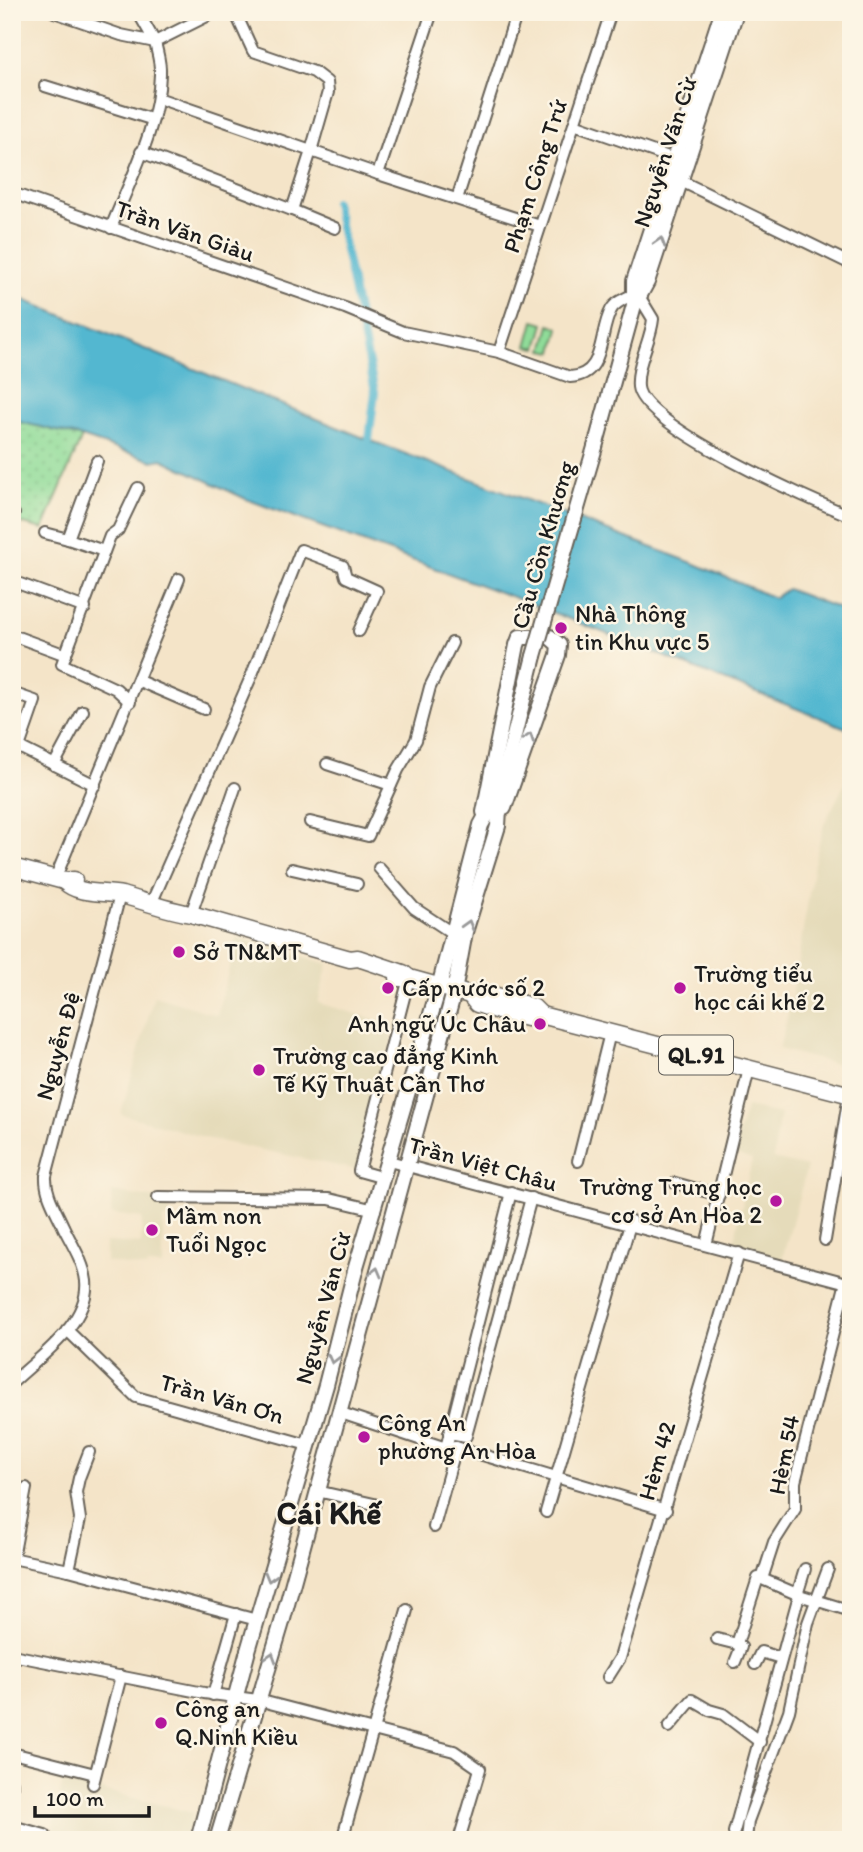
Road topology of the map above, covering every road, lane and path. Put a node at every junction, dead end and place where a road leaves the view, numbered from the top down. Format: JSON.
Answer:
{"nodes":[{"id":1,"x":54,"y":12,"type":"edge"},
{"id":2,"x":138,"y":12,"type":"edge"},
{"id":3,"x":215,"y":12,"type":"edge"},
{"id":4,"x":235,"y":12,"type":"edge"},
{"id":5,"x":432,"y":12,"type":"edge"},
{"id":6,"x":517,"y":12,"type":"edge"},
{"id":7,"x":611,"y":12,"type":"edge"},
{"id":8,"x":722,"y":12,"type":"edge"},
{"id":9,"x":736,"y":12,"type":"edge"},
{"id":10,"x":196,"y":16,"type":"edge"},
{"id":11,"x":155,"y":42,"type":"junction"},
{"id":12,"x":45,"y":86,"type":"dead end"},
{"id":13,"x":158,"y":98,"type":"junction"},
{"id":14,"x":152,"y":119,"type":"junction"},
{"id":15,"x":574,"y":124,"type":"junction"},
{"id":16,"x":311,"y":151,"type":"junction"},
{"id":17,"x":141,"y":152,"type":"junction"},
{"id":18,"x":678,"y":161,"type":"junction"},
{"id":19,"x":378,"y":174,"type":"junction"},
{"id":20,"x":679,"y":180,"type":"junction"},
{"id":21,"x":12,"y":193,"type":"edge"},
{"id":22,"x":457,"y":199,"type":"junction"},
{"id":23,"x":292,"y":210,"type":"junction"},
{"id":24,"x":540,"y":226,"type":"junction"},
{"id":25,"x":111,"y":228,"type":"junction"},
{"id":26,"x":335,"y":228,"type":"dead end"},
{"id":27,"x":851,"y":264,"type":"edge"},
{"id":28,"x":636,"y":298,"type":"junction"},
{"id":29,"x":499,"y":352,"type":"junction"},
{"id":30,"x":595,"y":447,"type":"joint"},
{"id":31,"x":97,"y":461,"type":"dead end"},
{"id":32,"x":138,"y":488,"type":"dead end"},
{"id":33,"x":851,"y":516,"type":"edge"},
{"id":34,"x":45,"y":533,"type":"dead end"},
{"id":35,"x":68,"y":539,"type":"junction"},
{"id":36,"x":104,"y":551,"type":"junction"},
{"id":37,"x":179,"y":579,"type":"dead end"},
{"id":38,"x":12,"y":581,"type":"edge"},
{"id":39,"x":85,"y":608,"type":"junction"},
{"id":40,"x":359,"y":631,"type":"dead end"},
{"id":41,"x":12,"y":635,"type":"edge"},
{"id":42,"x":452,"y":643,"type":"dead end"},
{"id":43,"x":66,"y":655,"type":"junction"},
{"id":44,"x":534,"y":656,"type":"joint"},
{"id":45,"x":139,"y":681,"type":"junction"},
{"id":46,"x":12,"y":693,"type":"edge"},
{"id":47,"x":130,"y":702,"type":"junction"},
{"id":48,"x":204,"y":709,"type":"dead end"},
{"id":49,"x":83,"y":712,"type":"dead end"},
{"id":50,"x":327,"y":764,"type":"dead end"},
{"id":51,"x":54,"y":765,"type":"junction"},
{"id":52,"x":95,"y":785,"type":"junction"},
{"id":53,"x":391,"y":785,"type":"junction"},
{"id":54,"x":235,"y":788,"type":"dead end"},
{"id":55,"x":500,"y":792,"type":"junction"},
{"id":56,"x":310,"y":822,"type":"dead end"},
{"id":57,"x":481,"y":825,"type":"junction"},
{"id":58,"x":498,"y":826,"type":"junction"},
{"id":59,"x":12,"y":867,"type":"edge"},
{"id":60,"x":379,"y":868,"type":"dead end"},
{"id":61,"x":292,"y":869,"type":"dead end"},
{"id":62,"x":60,"y":880,"type":"junction"},
{"id":63,"x":357,"y":884,"type":"dead end"},
{"id":64,"x":116,"y":894,"type":"junction"},
{"id":65,"x":152,"y":904,"type":"junction"},
{"id":66,"x":186,"y":914,"type":"junction"},
{"id":67,"x":452,"y":933,"type":"junction"},
{"id":68,"x":409,"y":978,"type":"junction"},
{"id":69,"x":454,"y":991,"type":"junction"},
{"id":70,"x":610,"y":1033,"type":"junction"},
{"id":71,"x":749,"y":1069,"type":"junction"},
{"id":72,"x":850,"y":1095,"type":"edge"},
{"id":73,"x":389,"y":1161,"type":"junction"},
{"id":74,"x":578,"y":1161,"type":"dead end"},
{"id":75,"x":405,"y":1165,"type":"junction"},
{"id":76,"x":384,"y":1178,"type":"junction"},
{"id":77,"x":675,"y":1183,"type":"dead end"},
{"id":78,"x":511,"y":1192,"type":"junction"},
{"id":79,"x":719,"y":1195,"type":"junction"},
{"id":80,"x":158,"y":1197,"type":"dead end"},
{"id":81,"x":531,"y":1198,"type":"junction"},
{"id":82,"x":375,"y":1210,"type":"junction"},
{"id":83,"x":630,"y":1224,"type":"junction"},
{"id":84,"x":825,"y":1240,"type":"dead end"},
{"id":85,"x":706,"y":1245,"type":"junction"},
{"id":86,"x":739,"y":1253,"type":"junction"},
{"id":87,"x":848,"y":1283,"type":"edge"},
{"id":88,"x":67,"y":1330,"type":"junction"},
{"id":89,"x":12,"y":1383,"type":"edge"},
{"id":90,"x":338,"y":1412,"type":"junction"},
{"id":91,"x":449,"y":1433,"type":"junction"},
{"id":92,"x":308,"y":1445,"type":"junction"},
{"id":93,"x":451,"y":1448,"type":"junction"},
{"id":94,"x":89,"y":1452,"type":"dead end"},
{"id":95,"x":557,"y":1476,"type":"junction"},
{"id":96,"x":26,"y":1488,"type":"dead end"},
{"id":97,"x":317,"y":1491,"type":"junction"},
{"id":98,"x":374,"y":1504,"type":"dead end"},
{"id":99,"x":666,"y":1510,"type":"junction"},
{"id":100,"x":546,"y":1512,"type":"dead end"},
{"id":101,"x":434,"y":1527,"type":"dead end"},
{"id":102,"x":13,"y":1558,"type":"edge"},
{"id":103,"x":805,"y":1569,"type":"dead end"},
{"id":104,"x":828,"y":1569,"type":"dead end"},
{"id":105,"x":69,"y":1570,"type":"junction"},
{"id":106,"x":762,"y":1579,"type":"junction"},
{"id":107,"x":798,"y":1595,"type":"junction"},
{"id":108,"x":816,"y":1600,"type":"junction"},
{"id":109,"x":407,"y":1610,"type":"dead end"},
{"id":110,"x":851,"y":1611,"type":"edge"},
{"id":111,"x":236,"y":1614,"type":"junction"},
{"id":112,"x":257,"y":1620,"type":"junction"},
{"id":113,"x":717,"y":1639,"type":"dead end"},
{"id":114,"x":737,"y":1644,"type":"junction"},
{"id":115,"x":12,"y":1655,"type":"edge"},
{"id":116,"x":781,"y":1658,"type":"junction"},
{"id":117,"x":735,"y":1662,"type":"dead end"},
{"id":118,"x":755,"y":1664,"type":"dead end"},
{"id":119,"x":121,"y":1676,"type":"junction"},
{"id":120,"x":608,"y":1677,"type":"dead end"},
{"id":121,"x":214,"y":1695,"type":"junction"},
{"id":122,"x":237,"y":1699,"type":"junction"},
{"id":123,"x":258,"y":1700,"type":"junction"},
{"id":124,"x":669,"y":1727,"type":"dead end"},
{"id":125,"x":374,"y":1730,"type":"junction"},
{"id":126,"x":760,"y":1743,"type":"junction"},
{"id":127,"x":776,"y":1751,"type":"junction"},
{"id":128,"x":12,"y":1753,"type":"edge"},
{"id":129,"x":12,"y":1783,"type":"edge"},
{"id":130,"x":12,"y":1793,"type":"edge"},
{"id":131,"x":12,"y":1826,"type":"edge"},
{"id":132,"x":734,"y":1832,"type":"dead end"},
{"id":133,"x":45,"y":1835,"type":"dead end"},
{"id":134,"x":198,"y":1840,"type":"edge"},
{"id":135,"x":217,"y":1840,"type":"edge"},
{"id":136,"x":342,"y":1840,"type":"edge"},
{"id":137,"x":459,"y":1840,"type":"edge"},
{"id":138,"x":746,"y":1840,"type":"edge"}],
"edges":[{"from":1,"to":11,"type":"street"},
{"from":2,"to":11,"type":"street"},
{"from":3,"to":10,"type":"street"},
{"from":4,"to":16,"type":"street"},
{"from":5,"to":19,"type":"street"},
{"from":6,"to":22,"type":"street"},
{"from":7,"to":15,"type":"street","name":"Phạm Công Trứ"},
{"from":8,"to":18,"type":"main road","name":"Nguyễn Văn Cừ"},
{"from":9,"to":18,"type":"main road","name":"Nguyễn Văn Cừ"},
{"from":10,"to":11,"type":"street"},
{"from":11,"to":13,"type":"street"},
{"from":12,"to":14,"type":"street"},
{"from":13,"to":14,"type":"street"},
{"from":13,"to":16,"type":"street"},
{"from":14,"to":17,"type":"street"},
{"from":15,"to":18,"type":"street"},
{"from":15,"to":24,"type":"street","name":"Phạm Công Trứ"},
{"from":16,"to":19,"type":"street"},
{"from":16,"to":23,"type":"street"},
{"from":17,"to":23,"type":"street"},
{"from":17,"to":25,"type":"street"},
{"from":18,"to":20,"type":"main road","name":"Nguyễn Văn Cừ"},
{"from":18,"to":28,"type":"main road","name":"Nguyễn Văn Cừ"},
{"from":19,"to":22,"type":"street"},
{"from":20,"to":27,"type":"street"},
{"from":28,"to":20,"type":"main road","name":"Nguyễn Văn Cừ","one_way":true},
{"from":21,"to":25,"type":"street","name":"Trần Văn Giàu"},
{"from":22,"to":24,"type":"street"},
{"from":23,"to":26,"type":"street"},
{"from":24,"to":29,"type":"street","name":"Phạm Công Trứ"},
{"from":25,"to":29,"type":"street","name":"Trần Văn Giàu"},
{"from":28,"to":29,"type":"street"},
{"from":28,"to":30,"type":"main road","name":"Nguyễn Văn Cừ"},
{"from":28,"to":33,"type":"street"},
{"from":30,"to":44,"type":"main road","name":"Cầu Cồn Khương","bridge":true},
{"from":31,"to":35,"type":"street"},
{"from":32,"to":36,"type":"street"},
{"from":34,"to":35,"type":"street"},
{"from":35,"to":36,"type":"street"},
{"from":36,"to":39,"type":"street"},
{"from":37,"to":45,"type":"street"},
{"from":38,"to":39,"type":"street"},
{"from":39,"to":43,"type":"street"},
{"from":40,"to":65,"type":"street"},
{"from":41,"to":43,"type":"street"},
{"from":42,"to":53,"type":"street"},
{"from":43,"to":47,"type":"street"},
{"from":44,"to":55,"type":"main road","name":"Nguyễn Văn Cừ"},
{"from":45,"to":47,"type":"street"},
{"from":45,"to":48,"type":"street"},
{"from":46,"to":51,"type":"street"},
{"from":47,"to":52,"type":"street"},
{"from":49,"to":51,"type":"street"},
{"from":50,"to":53,"type":"street"},
{"from":51,"to":52,"type":"street"},
{"from":52,"to":62,"type":"street"},
{"from":53,"to":56,"type":"street"},
{"from":54,"to":66,"type":"street"},
{"from":55,"to":57,"type":"main road","name":"Nguyễn Văn Cừ"},
{"from":55,"to":58,"type":"main road","name":"Nguyễn Văn Cừ"},
{"from":58,"to":57,"type":"main road","one_way":true},
{"from":57,"to":67,"type":"main road","name":"Nguyễn Văn Cừ"},
{"from":69,"to":58,"type":"main road","name":"Nguyễn Văn Cừ","one_way":true},
{"from":59,"to":62,"type":"highway","number":"QL.91"},
{"from":60,"to":67,"type":"street"},
{"from":61,"to":63,"type":"street"},
{"from":62,"to":64,"type":"highway","number":"QL.91"},
{"from":64,"to":65,"type":"highway","number":"QL.91"},
{"from":64,"to":88,"type":"street","name":"Nguyễn Đệ"},
{"from":65,"to":66,"type":"highway","number":"QL.91"},
{"from":66,"to":68,"type":"highway","number":"QL.91"},
{"from":67,"to":69,"type":"main road","name":"Nguyễn Văn Cừ"},
{"from":68,"to":69,"type":"highway","number":"QL.91"},
{"from":68,"to":76,"type":"street"},
{"from":69,"to":70,"type":"highway","number":"QL.91"},
{"from":69,"to":73,"type":"main road","name":"Nguyễn Văn Cừ"},
{"from":69,"to":75,"type":"main road","name":"Nguyễn Văn Cừ"},
{"from":70,"to":71,"type":"highway","number":"QL.91"},
{"from":70,"to":74,"type":"street"},
{"from":71,"to":72,"type":"highway","number":"QL.91"},
{"from":71,"to":79,"type":"street"},
{"from":72,"to":84,"type":"street"},
{"from":73,"to":75,"type":"street","name":"Trần Việt Châu"},
{"from":73,"to":76,"type":"main road","name":"Nguyễn Văn Cừ"},
{"from":75,"to":78,"type":"street","name":"Trần Việt Châu"},
{"from":90,"to":75,"type":"main road","name":"Nguyễn Văn Cừ","one_way":true},
{"from":76,"to":82,"type":"main road","name":"Nguyễn Văn Cừ"},
{"from":77,"to":79,"type":"street"},
{"from":78,"to":81,"type":"street","name":"Trần Việt Châu"},
{"from":78,"to":91,"type":"street"},
{"from":79,"to":85,"type":"street"},
{"from":80,"to":82,"type":"street"},
{"from":81,"to":83,"type":"street","name":"Trần Việt Châu"},
{"from":81,"to":91,"type":"street"},
{"from":82,"to":92,"type":"main road","name":"Nguyễn Văn Cừ","one_way":true},
{"from":83,"to":85,"type":"street","name":"Trần Việt Châu"},
{"from":83,"to":95,"type":"street"},
{"from":85,"to":86,"type":"street","name":"Trần Việt Châu"},
{"from":86,"to":87,"type":"street","name":"Trần Việt Châu"},
{"from":86,"to":99,"type":"street","name":"Hèm 42"},
{"from":87,"to":106,"type":"street","name":"Hèm 54"},
{"from":88,"to":89,"type":"street","name":"Nguyễn Đệ"},
{"from":88,"to":92,"type":"street","name":"Trần Văn Ơn"},
{"from":90,"to":93,"type":"street"},
{"from":90,"to":97,"type":"main road","name":"Nguyễn Văn Cừ"},
{"from":91,"to":93,"type":"street"},
{"from":92,"to":112,"type":"main road","name":"Nguyễn Văn Cừ","one_way":true},
{"from":93,"to":95,"type":"street"},
{"from":93,"to":101,"type":"street"},
{"from":94,"to":105,"type":"street"},
{"from":95,"to":99,"type":"street"},
{"from":95,"to":100,"type":"street"},
{"from":96,"to":102,"type":"street"},
{"from":97,"to":98,"type":"street"},
{"from":123,"to":97,"type":"main road","name":"Nguyễn Văn Cừ","one_way":true},
{"from":99,"to":120,"type":"street","name":"Hèm 42"},
{"from":102,"to":105,"type":"street"},
{"from":103,"to":107,"type":"street"},
{"from":104,"to":108,"type":"street"},
{"from":105,"to":111,"type":"street"},
{"from":106,"to":107,"type":"street"},
{"from":106,"to":114,"type":"street","name":"Hèm 54"},
{"from":107,"to":108,"type":"street"},
{"from":107,"to":116,"type":"street"},
{"from":108,"to":110,"type":"street"},
{"from":108,"to":127,"type":"street"},
{"from":109,"to":125,"type":"street"},
{"from":111,"to":112,"type":"street"},
{"from":111,"to":121,"type":"street"},
{"from":112,"to":122,"type":"main road","name":"Nguyễn Văn Cừ"},
{"from":113,"to":114,"type":"street"},
{"from":114,"to":117,"type":"street","name":"Hèm 54"},
{"from":115,"to":119,"type":"street"},
{"from":116,"to":118,"type":"street"},
{"from":116,"to":126,"type":"street"},
{"from":119,"to":121,"type":"street"},
{"from":119,"to":128,"type":"street"},
{"from":121,"to":122,"type":"street"},
{"from":122,"to":123,"type":"street"},
{"from":122,"to":134,"type":"main road","name":"Nguyễn Văn Cừ"},
{"from":123,"to":125,"type":"street"},
{"from":123,"to":135,"type":"main road","name":"Nguyễn Văn Cừ"},
{"from":124,"to":126,"type":"street"},
{"from":125,"to":136,"type":"street"},
{"from":125,"to":137,"type":"street"},
{"from":126,"to":127,"type":"street"},
{"from":126,"to":132,"type":"street"},
{"from":127,"to":138,"type":"street"},
{"from":129,"to":130,"type":"street"},
{"from":131,"to":133,"type":"street"}]}
